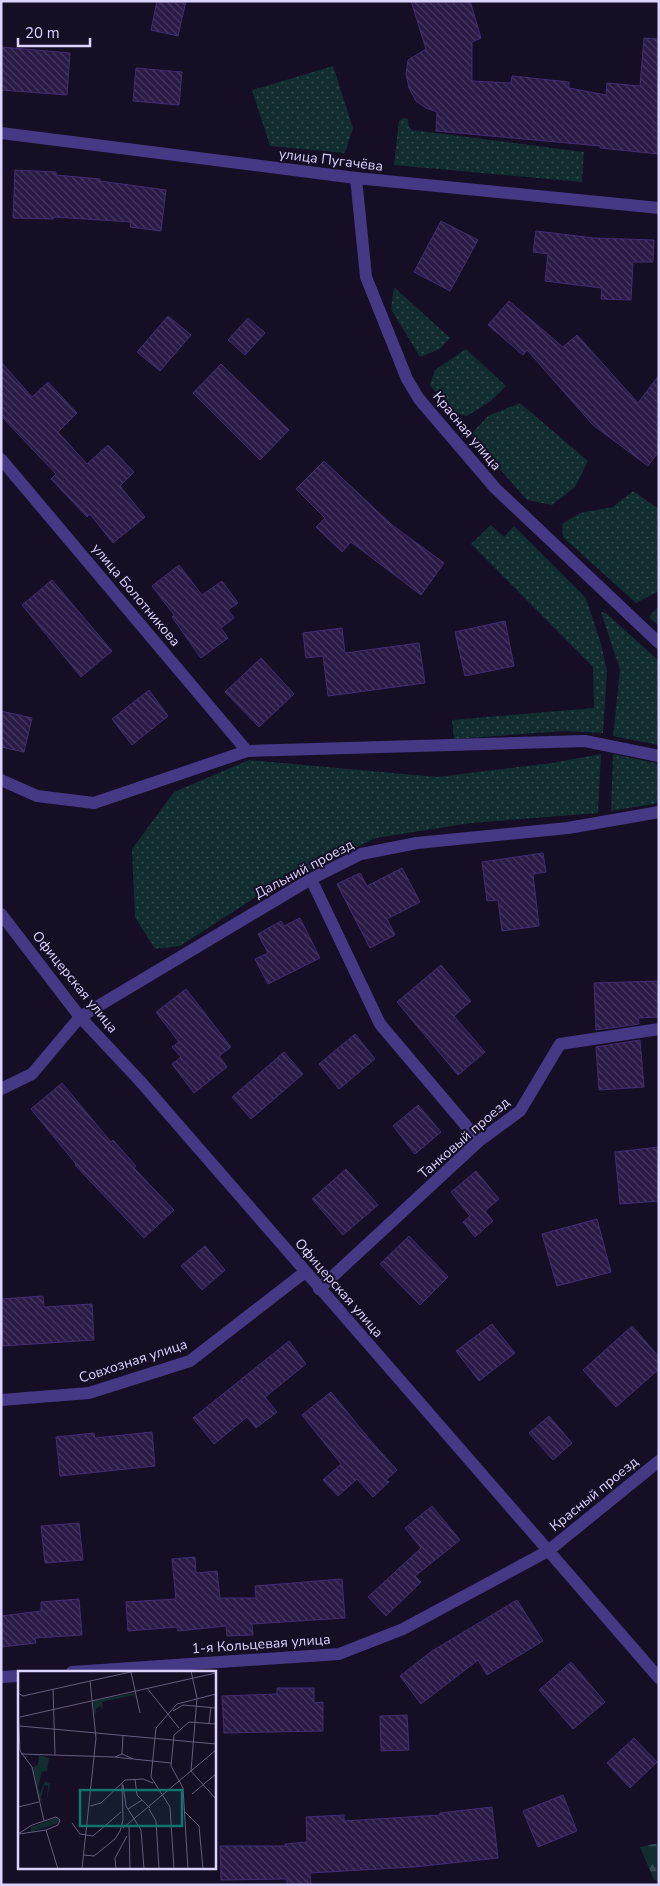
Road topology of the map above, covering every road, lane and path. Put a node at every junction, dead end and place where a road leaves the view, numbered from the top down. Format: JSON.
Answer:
{"nodes":[{"id":1,"x":1,"y":133,"type":"edge"},
{"id":2,"x":356,"y":178,"type":"junction"},
{"id":3,"x":659,"y":208,"type":"edge"},
{"id":4,"x":1,"y":459,"type":"edge"},
{"id":5,"x":659,"y":643,"type":"edge"},
{"id":6,"x":247,"y":751,"type":"junction"},
{"id":7,"x":659,"y":756,"type":"edge"},
{"id":8,"x":1,"y":780,"type":"edge"},
{"id":9,"x":659,"y":812,"type":"edge"},
{"id":10,"x":311,"y":879,"type":"junction"},
{"id":11,"x":1,"y":914,"type":"edge"},
{"id":12,"x":80,"y":1017,"type":"junction"},
{"id":13,"x":659,"y":1029,"type":"edge"},
{"id":14,"x":1,"y":1089,"type":"edge"},
{"id":15,"x":479,"y":1141,"type":"junction"},
{"id":16,"x":305,"y":1272,"type":"junction"},
{"id":17,"x":319,"y":1288,"type":"junction"},
{"id":18,"x":1,"y":1400,"type":"edge"},
{"id":19,"x":659,"y":1461,"type":"edge"},
{"id":20,"x":548,"y":1551,"type":"junction"},
{"id":21,"x":87,"y":1671,"type":"edge"},
{"id":22,"x":18,"y":1676,"type":"edge"},
{"id":23,"x":1,"y":1677,"type":"edge"},
{"id":24,"x":659,"y":1678,"type":"edge"}],
"edges":[{"from":1,"to":2,"type":"street","name":"улица Пугачёва"},
{"from":2,"to":3,"type":"street","name":"улица Пугачёва"},
{"from":2,"to":5,"type":"street","name":"Красная улица"},
{"from":4,"to":6,"type":"street","name":"улица Болотникова"},
{"from":6,"to":7,"type":"street"},
{"from":6,"to":8,"type":"street"},
{"from":9,"to":10,"type":"street","name":"Дальний проезд"},
{"from":10,"to":12,"type":"street","name":"Дальний проезд"},
{"from":10,"to":15,"type":"street"},
{"from":11,"to":12,"type":"street","name":"Офицерская улица"},
{"from":12,"to":14,"type":"street"},
{"from":12,"to":16,"type":"street","name":"Офицерская улица"},
{"from":13,"to":15,"type":"street","name":"Танковый проезд"},
{"from":15,"to":17,"type":"street","name":"Танковый проезд"},
{"from":16,"to":17,"type":"street","name":"Офицерская улица"},
{"from":16,"to":18,"type":"street","name":"Совхозная улица"},
{"from":17,"to":20,"type":"street","name":"Офицерская улица"},
{"from":19,"to":20,"type":"street","name":"Красный проезд"},
{"from":20,"to":21,"type":"street","name":"1-я Кольцевая улица"},
{"from":20,"to":24,"type":"street","name":"Офицерская улица"},
{"from":22,"to":23,"type":"street"}]}
